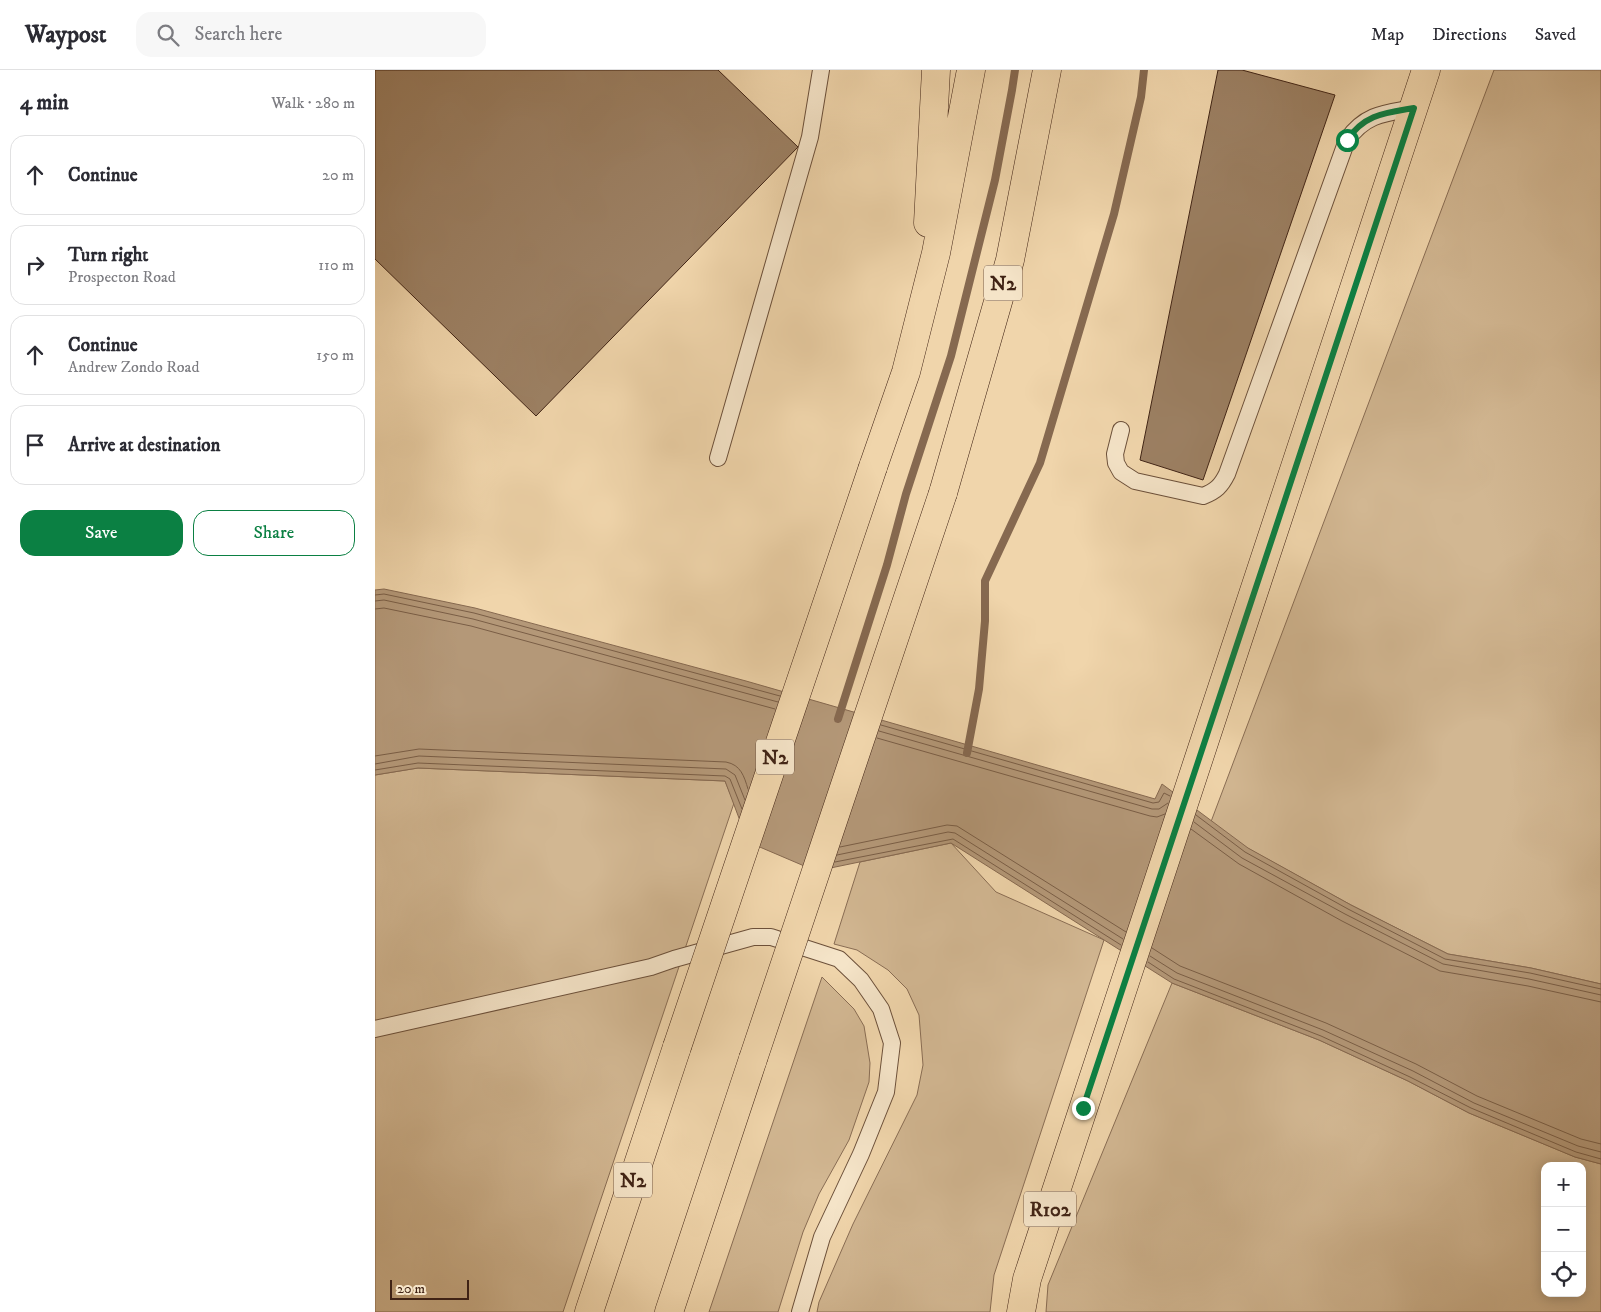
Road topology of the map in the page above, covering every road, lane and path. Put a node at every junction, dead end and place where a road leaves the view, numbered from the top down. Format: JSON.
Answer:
{"nodes":[{"id":1,"x":936,"y":70,"type":"edge"},
{"id":2,"x":971,"y":70,"type":"edge"},
{"id":3,"x":1047,"y":70,"type":"edge"},
{"id":4,"x":1426,"y":70,"type":"edge"},
{"id":5,"x":817,"y":73,"type":"edge"},
{"id":6,"x":1414,"y":108,"type":"junction"},
{"id":7,"x":936,"y":253,"type":"junction"},
{"id":8,"x":1121,"y":430,"type":"dead end"},
{"id":9,"x":718,"y":458,"type":"dead end"},
{"id":10,"x":375,"y":1029,"type":"edge"},
{"id":11,"x":589,"y":1312,"type":"edge"},
{"id":12,"x":669,"y":1312,"type":"edge"},
{"id":13,"x":800,"y":1312,"type":"edge"},
{"id":14,"x":1021,"y":1312,"type":"edge"}],
"edges":[{"from":1,"to":7,"type":"main road"},
{"from":2,"to":7,"type":"main road","number":"N2"},
{"from":3,"to":12,"type":"main road","number":"N2","bridge":true},
{"from":4,"to":6,"type":"main road","number":"R102"},
{"from":5,"to":9,"type":"lane"},
{"from":6,"to":8,"type":"lane"},
{"from":6,"to":14,"type":"main road","number":"R102"},
{"from":7,"to":11,"type":"main road","number":"N2","bridge":true},
{"from":10,"to":13,"type":"lane"}]}
